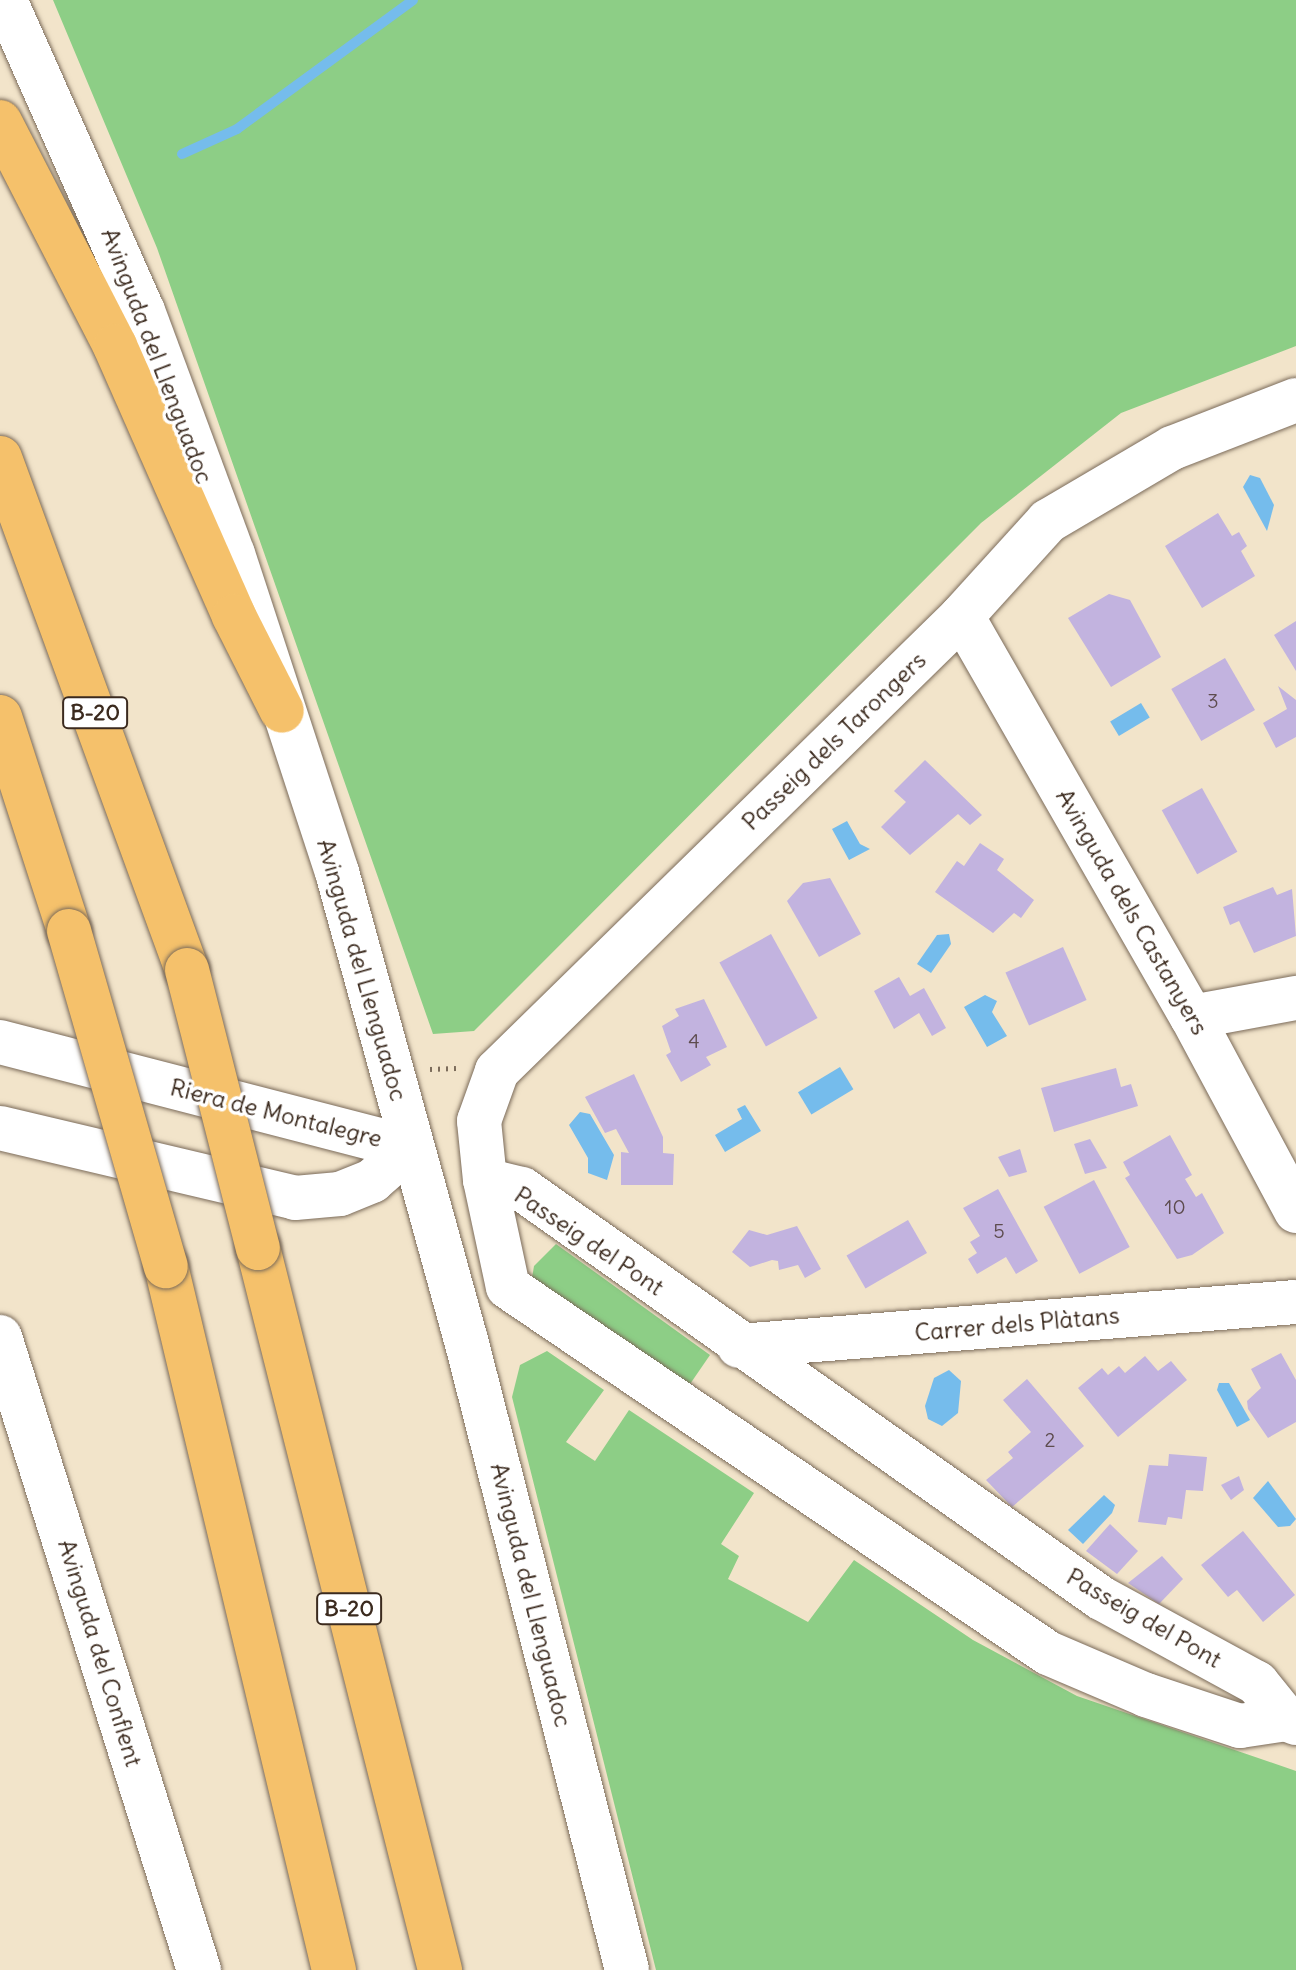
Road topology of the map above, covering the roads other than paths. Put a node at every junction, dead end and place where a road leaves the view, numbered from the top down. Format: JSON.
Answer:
{"nodes":[{"id":1,"x":5,"y":0,"type":"edge"},
{"id":2,"x":0,"y":122,"type":"edge"},
{"id":3,"x":1296,"y":400,"type":"edge"},
{"id":4,"x":0,"y":458,"type":"edge"},
{"id":5,"x":962,"y":616,"type":"junction"},
{"id":6,"x":282,"y":711,"type":"junction"},
{"id":7,"x":0,"y":717,"type":"edge"},
{"id":8,"x":1296,"y":998,"type":"edge"},
{"id":9,"x":1192,"y":1017,"type":"junction"},
{"id":10,"x":0,"y":1042,"type":"edge"},
{"id":11,"x":0,"y":1128,"type":"edge"},
{"id":12,"x":410,"y":1148,"type":"junction"},
{"id":13,"x":485,"y":1180,"type":"junction"},
{"id":14,"x":1296,"y":1211,"type":"edge"},
{"id":15,"x":1296,"y":1302,"type":"edge"},
{"id":16,"x":0,"y":1337,"type":"edge"},
{"id":17,"x":739,"y":1346,"type":"junction"},
{"id":18,"x":1291,"y":1721,"type":"edge"},
{"id":19,"x":199,"y":1970,"type":"edge"},
{"id":20,"x":334,"y":1970,"type":"edge"},
{"id":21,"x":440,"y":1970,"type":"edge"},
{"id":22,"x":627,"y":1970,"type":"edge"}],
"edges":[{"from":1,"to":6,"type":"street","name":"Avinguda del Llenguadoc"},
{"from":2,"to":6,"type":"highway"},
{"from":3,"to":5,"type":"street","name":"Passeig dels Tarongers"},
{"from":4,"to":21,"type":"highway","number":"B-20","bridge":true},
{"from":5,"to":9,"type":"street","name":"Avinguda dels Castanyers"},
{"from":5,"to":13,"type":"street","name":"Passeig dels Tarongers"},
{"from":6,"to":12,"type":"street","name":"Avinguda del Llenguadoc"},
{"from":7,"to":20,"type":"highway","bridge":true},
{"from":8,"to":9,"type":"street"},
{"from":9,"to":14,"type":"street","name":"Avinguda dels Castanyers"},
{"from":10,"to":12,"type":"street","name":"Riera de Montalegre"},
{"from":11,"to":12,"type":"street","name":"Riera de Montalegre"},
{"from":12,"to":22,"type":"street","name":"Avinguda del Llenguadoc"},
{"from":13,"to":17,"type":"street","name":"Passeig del Pont"},
{"from":13,"to":18,"type":"street","name":"Passeig del Pont"},
{"from":15,"to":17,"type":"street","name":"Carrer dels Plàtans"},
{"from":16,"to":19,"type":"street","name":"Avinguda del Conflent"},
{"from":17,"to":18,"type":"street","name":"Passeig del Pont"}]}
